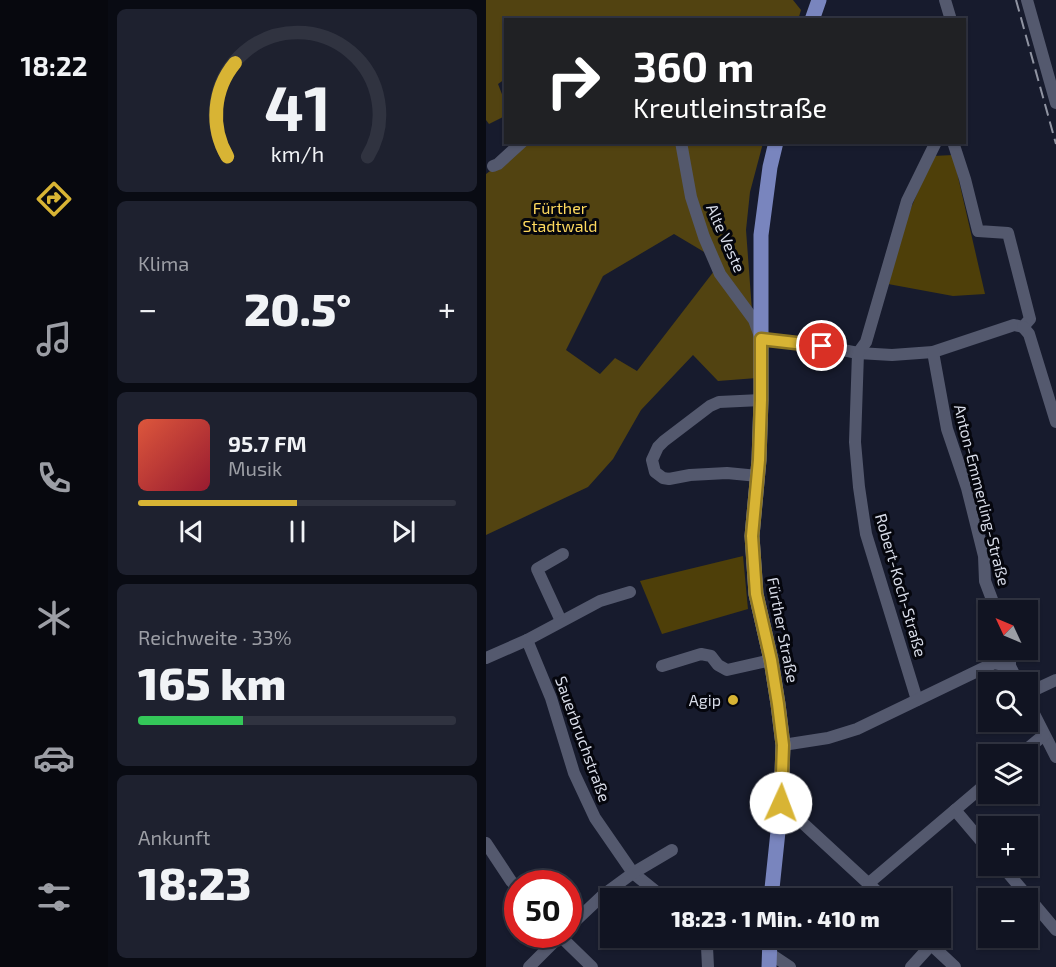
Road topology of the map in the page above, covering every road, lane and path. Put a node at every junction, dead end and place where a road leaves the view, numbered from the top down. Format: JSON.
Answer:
{"nodes":[{"id":1,"x":819,"y":0,"type":"edge"},
{"id":2,"x":945,"y":0,"type":"edge"},
{"id":3,"x":1027,"y":0,"type":"edge"},
{"id":4,"x":813,"y":18,"type":"edge"},
{"id":5,"x":950,"y":18,"type":"edge"},
{"id":6,"x":1056,"y":103,"type":"edge"},
{"id":7,"x":520,"y":144,"type":"edge"},
{"id":8,"x":681,"y":144,"type":"edge"},
{"id":9,"x":776,"y":144,"type":"edge"},
{"id":10,"x":935,"y":144,"type":"edge"},
{"id":11,"x":954,"y":144,"type":"edge"},
{"id":12,"x":493,"y":166,"type":"dead end"},
{"id":13,"x":1027,"y":323,"type":"junction"},
{"id":14,"x":761,"y":339,"type":"junction"},
{"id":15,"x":933,"y":352,"type":"junction"},
{"id":16,"x":858,"y":353,"type":"junction"},
{"id":17,"x":761,"y":400,"type":"junction"},
{"id":18,"x":1056,"y":422,"type":"edge"},
{"id":19,"x":758,"y":476,"type":"junction"},
{"id":20,"x":563,"y":554,"type":"dead end"},
{"id":21,"x":630,"y":592,"type":"dead end"},
{"id":22,"x":992,"y":600,"type":"edge"},
{"id":23,"x":561,"y":621,"type":"junction"},
{"id":24,"x":527,"y":640,"type":"junction"},
{"id":25,"x":486,"y":658,"type":"edge"},
{"id":26,"x":771,"y":660,"type":"junction"},
{"id":27,"x":1010,"y":660,"type":"edge"},
{"id":28,"x":662,"y":666,"type":"dead end"},
{"id":29,"x":1010,"y":666,"type":"junction"},
{"id":30,"x":1013,"y":672,"type":"edge"},
{"id":31,"x":1056,"y":680,"type":"edge"},
{"id":32,"x":1038,"y":688,"type":"edge"},
{"id":33,"x":917,"y":700,"type":"junction"},
{"id":34,"x":1038,"y":723,"type":"edge"},
{"id":35,"x":1044,"y":735,"type":"junction"},
{"id":36,"x":1033,"y":744,"type":"edge"},
{"id":37,"x":783,"y":745,"type":"junction"},
{"id":38,"x":1056,"y":757,"type":"edge"},
{"id":39,"x":978,"y":790,"type":"edge"},
{"id":40,"x":781,"y":803,"type":"junction"},
{"id":41,"x":955,"y":810,"type":"junction"},
{"id":42,"x":978,"y":837,"type":"edge"},
{"id":43,"x":486,"y":843,"type":"edge"},
{"id":44,"x":672,"y":850,"type":"dead end"},
{"id":45,"x":504,"y":870,"type":"edge"},
{"id":46,"x":633,"y":873,"type":"junction"},
{"id":47,"x":1010,"y":876,"type":"edge"},
{"id":48,"x":869,"y":883,"type":"junction"},
{"id":49,"x":652,"y":888,"type":"edge"},
{"id":50,"x":772,"y":888,"type":"edge"},
{"id":51,"x":874,"y":888,"type":"edge"},
{"id":52,"x":582,"y":914,"type":"edge"},
{"id":53,"x":1056,"y":930,"type":"edge"},
{"id":54,"x":547,"y":948,"type":"edge"},
{"id":55,"x":575,"y":948,"type":"edge"},
{"id":56,"x":707,"y":948,"type":"edge"},
{"id":57,"x":923,"y":948,"type":"edge"},
{"id":58,"x":935,"y":948,"type":"edge"},
{"id":59,"x":769,"y":960,"type":"edge"},
{"id":60,"x":529,"y":967,"type":"edge"},
{"id":61,"x":592,"y":967,"type":"edge"},
{"id":62,"x":708,"y":967,"type":"edge"},
{"id":63,"x":790,"y":967,"type":"edge"},
{"id":64,"x":911,"y":967,"type":"edge"},
{"id":65,"x":955,"y":967,"type":"edge"}],
"edges":[{"from":1,"to":4,"type":"main road"},
{"from":2,"to":5,"type":"street"},
{"from":3,"to":6,"type":"street"},
{"from":7,"to":12,"type":"street"},
{"from":8,"to":14,"type":"street","name":"Alte Veste"},
{"from":9,"to":14,"type":"main road","name":"Fürther Straße"},
{"from":10,"to":16,"type":"street","name":"Robert-Koch-Straße"},
{"from":11,"to":13,"type":"street"},
{"from":13,"to":15,"type":"street"},
{"from":13,"to":18,"type":"street"},
{"from":14,"to":16,"type":"street"},
{"from":14,"to":17,"type":"main road","name":"Fürther Straße"},
{"from":15,"to":16,"type":"street"},
{"from":15,"to":22,"type":"street","name":"Anton-Emmerling-Straße"},
{"from":16,"to":33,"type":"street","name":"Robert-Koch-Straße"},
{"from":17,"to":19,"type":"main road","name":"Fürther Straße"},
{"from":17,"to":19,"type":"street"},
{"from":19,"to":26,"type":"main road","name":"Fürther Straße"},
{"from":20,"to":23,"type":"street"},
{"from":21,"to":23,"type":"street"},
{"from":23,"to":24,"type":"street"},
{"from":24,"to":25,"type":"street"},
{"from":24,"to":46,"type":"street","name":"Sauerbruchstraße"},
{"from":26,"to":28,"type":"street"},
{"from":26,"to":37,"type":"main road","name":"Fürther Straße"},
{"from":27,"to":29,"type":"street"},
{"from":29,"to":30,"type":"street"},
{"from":29,"to":33,"type":"street"},
{"from":31,"to":32,"type":"street"},
{"from":33,"to":37,"type":"street"},
{"from":34,"to":35,"type":"street"},
{"from":35,"to":36,"type":"street"},
{"from":35,"to":38,"type":"street"},
{"from":37,"to":40,"type":"main road","name":"Fürther Straße"},
{"from":39,"to":41,"type":"street"},
{"from":40,"to":48,"type":"street"},
{"from":40,"to":50,"type":"main road","name":"Fürther Straße"},
{"from":41,"to":42,"type":"street"},
{"from":41,"to":48,"type":"street"},
{"from":43,"to":45,"type":"street"},
{"from":44,"to":46,"type":"street"},
{"from":46,"to":49,"type":"street","name":"Sauerbruchstraße"},
{"from":46,"to":52,"type":"street"},
{"from":47,"to":53,"type":"street"},
{"from":48,"to":51,"type":"street"},
{"from":54,"to":60,"type":"street"},
{"from":55,"to":61,"type":"street"},
{"from":56,"to":62,"type":"street"},
{"from":57,"to":64,"type":"street"},
{"from":58,"to":65,"type":"street"},
{"from":59,"to":63,"type":"street"}]}
